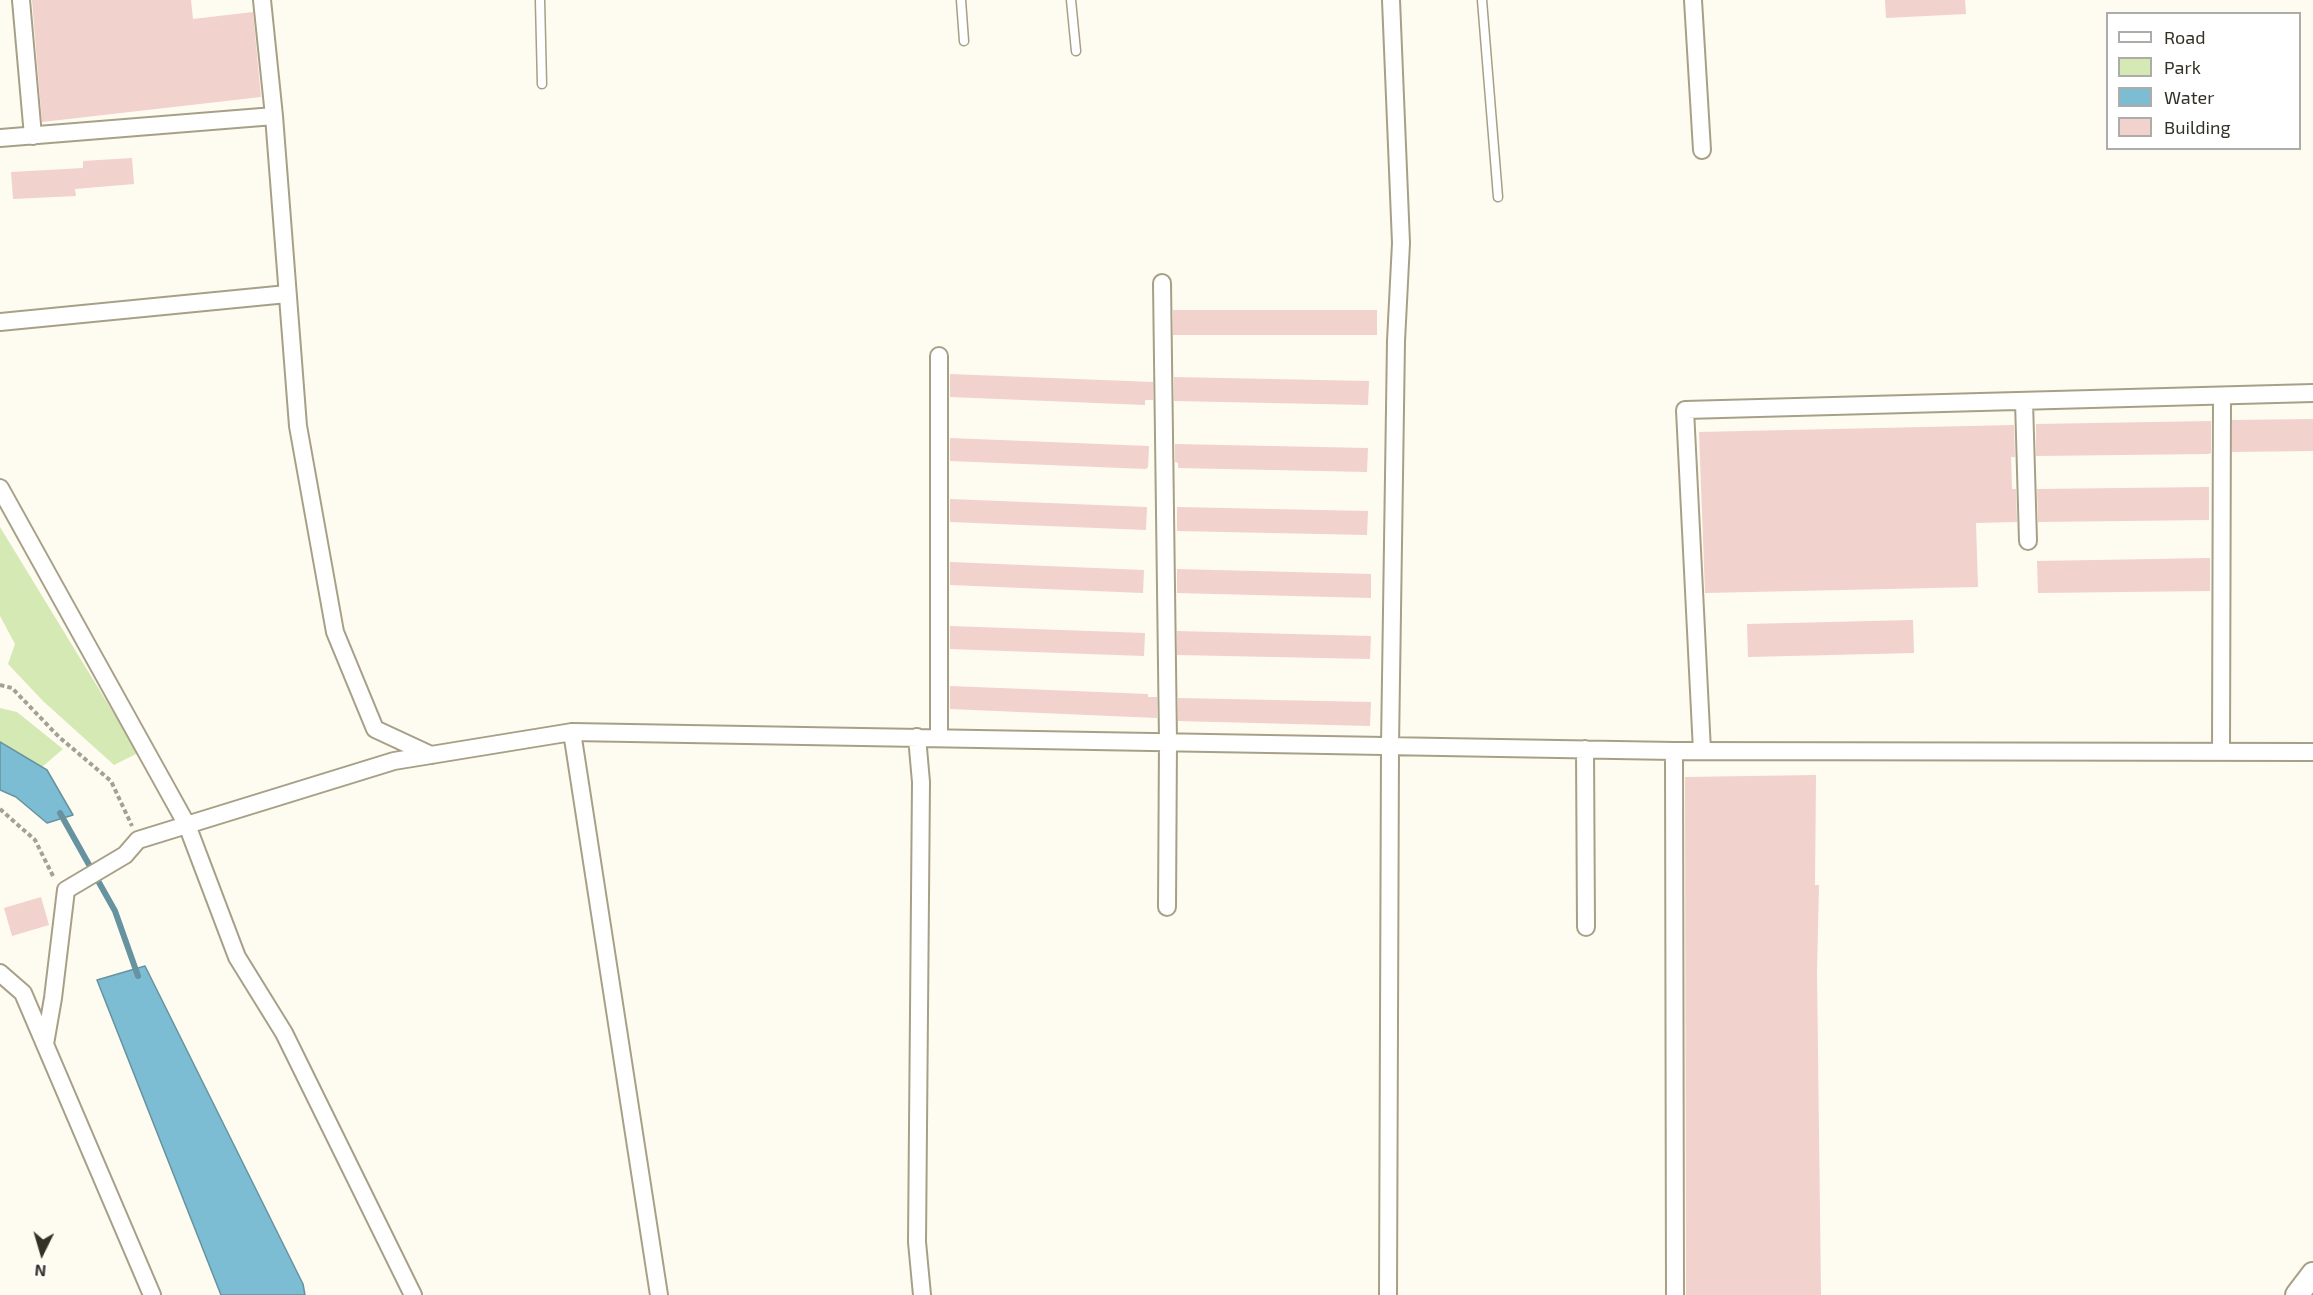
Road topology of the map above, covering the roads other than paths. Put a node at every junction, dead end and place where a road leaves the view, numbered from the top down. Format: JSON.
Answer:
{"nodes":[{"id":1,"x":21,"y":0,"type":"edge"},
{"id":2,"x":262,"y":0,"type":"edge"},
{"id":3,"x":540,"y":0,"type":"edge"},
{"id":4,"x":961,"y":0,"type":"edge"},
{"id":5,"x":1071,"y":0,"type":"edge"},
{"id":6,"x":1391,"y":0,"type":"edge"},
{"id":7,"x":1482,"y":0,"type":"edge"},
{"id":8,"x":1693,"y":0,"type":"edge"},
{"id":9,"x":964,"y":41,"type":"dead end"},
{"id":10,"x":1076,"y":51,"type":"dead end"},
{"id":11,"x":542,"y":84,"type":"dead end"},
{"id":12,"x":274,"y":116,"type":"junction"},
{"id":13,"x":33,"y":136,"type":"junction"},
{"id":14,"x":0,"y":138,"type":"edge"},
{"id":15,"x":1702,"y":150,"type":"dead end"},
{"id":16,"x":1497,"y":197,"type":"dead end"},
{"id":17,"x":1162,"y":283,"type":"dead end"},
{"id":18,"x":288,"y":294,"type":"junction"},
{"id":19,"x":0,"y":322,"type":"edge"},
{"id":20,"x":939,"y":356,"type":"dead end"},
{"id":21,"x":2313,"y":393,"type":"edge"},
{"id":22,"x":2222,"y":396,"type":"junction"},
{"id":23,"x":2024,"y":401,"type":"junction"},
{"id":24,"x":0,"y":488,"type":"edge"},
{"id":25,"x":2028,"y":541,"type":"dead end"},
{"id":26,"x":572,"y":732,"type":"junction"},
{"id":27,"x":917,"y":737,"type":"junction"},
{"id":28,"x":939,"y":737,"type":"junction"},
{"id":29,"x":1168,"y":741,"type":"junction"},
{"id":30,"x":1390,"y":746,"type":"junction"},
{"id":31,"x":1585,"y":749,"type":"junction"},
{"id":32,"x":1674,"y":751,"type":"junction"},
{"id":33,"x":1702,"y":751,"type":"junction"},
{"id":34,"x":2221,"y":752,"type":"junction"},
{"id":35,"x":2313,"y":752,"type":"edge"},
{"id":36,"x":431,"y":755,"type":"junction"},
{"id":37,"x":187,"y":825,"type":"junction"},
{"id":38,"x":1167,"y":907,"type":"dead end"},
{"id":39,"x":1586,"y":927,"type":"dead end"},
{"id":40,"x":0,"y":974,"type":"edge"},
{"id":41,"x":45,"y":1044,"type":"junction"},
{"id":42,"x":2313,"y":1274,"type":"edge"},
{"id":43,"x":152,"y":1295,"type":"edge"},
{"id":44,"x":413,"y":1295,"type":"edge"},
{"id":45,"x":659,"y":1295,"type":"edge"},
{"id":46,"x":922,"y":1295,"type":"edge"},
{"id":47,"x":1388,"y":1295,"type":"edge"},
{"id":48,"x":1675,"y":1295,"type":"edge"},
{"id":49,"x":2296,"y":1295,"type":"edge"}],
"edges":[{"from":1,"to":13,"type":"street"},
{"from":2,"to":12,"type":"street"},
{"from":3,"to":11,"type":"lane"},
{"from":4,"to":9,"type":"lane"},
{"from":5,"to":10,"type":"lane"},
{"from":6,"to":30,"type":"street"},
{"from":7,"to":16,"type":"lane"},
{"from":8,"to":15,"type":"street"},
{"from":12,"to":13,"type":"street"},
{"from":12,"to":18,"type":"street"},
{"from":13,"to":14,"type":"street"},
{"from":17,"to":29,"type":"street"},
{"from":18,"to":19,"type":"street"},
{"from":18,"to":36,"type":"street"},
{"from":20,"to":28,"type":"street"},
{"from":21,"to":22,"type":"street"},
{"from":22,"to":23,"type":"street"},
{"from":22,"to":34,"type":"street"},
{"from":23,"to":25,"type":"street"},
{"from":23,"to":33,"type":"street"},
{"from":24,"to":37,"type":"street"},
{"from":26,"to":27,"type":"street"},
{"from":26,"to":36,"type":"street"},
{"from":26,"to":45,"type":"street"},
{"from":27,"to":28,"type":"street"},
{"from":27,"to":46,"type":"street"},
{"from":28,"to":29,"type":"street"},
{"from":29,"to":30,"type":"street"},
{"from":29,"to":38,"type":"street"},
{"from":30,"to":31,"type":"street"},
{"from":30,"to":47,"type":"street"},
{"from":31,"to":32,"type":"street"},
{"from":31,"to":39,"type":"street"},
{"from":32,"to":33,"type":"street"},
{"from":32,"to":48,"type":"street"},
{"from":33,"to":34,"type":"street"},
{"from":34,"to":35,"type":"street"},
{"from":36,"to":37,"type":"street"},
{"from":37,"to":41,"type":"street"},
{"from":37,"to":44,"type":"street"},
{"from":40,"to":41,"type":"street"},
{"from":41,"to":43,"type":"street"},
{"from":42,"to":49,"type":"main road"}]}
